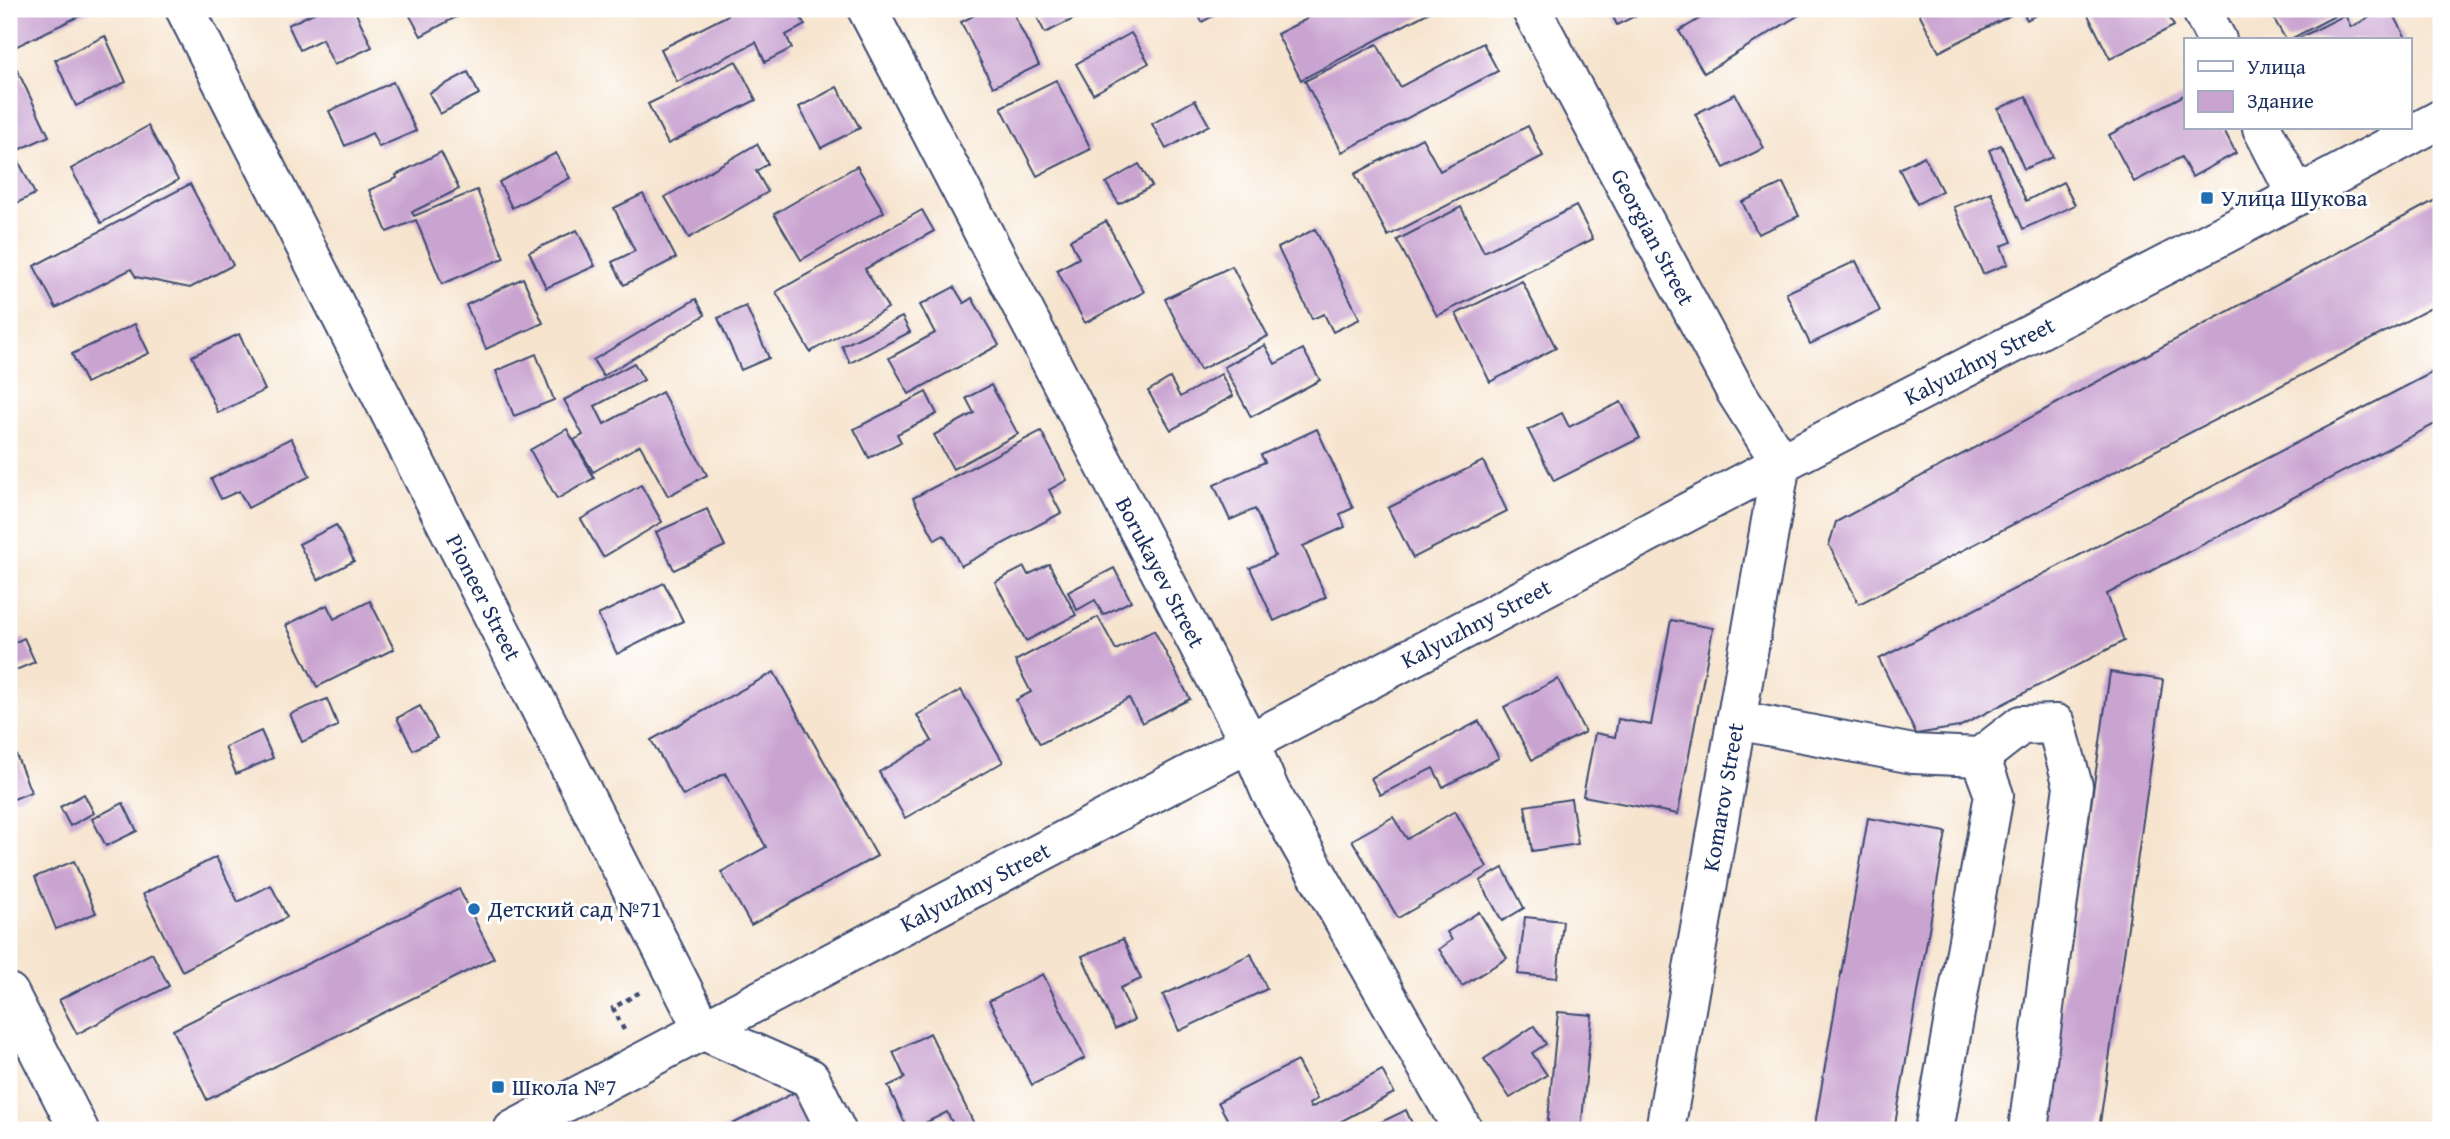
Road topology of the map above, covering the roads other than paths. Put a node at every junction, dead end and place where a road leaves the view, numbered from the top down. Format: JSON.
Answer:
{"nodes":[{"id":1,"x":185,"y":9,"type":"edge"},
{"id":2,"x":867,"y":9,"type":"edge"},
{"id":3,"x":1531,"y":9,"type":"edge"},
{"id":4,"x":2201,"y":9,"type":"edge"},
{"id":5,"x":2216,"y":38,"type":"edge"},
{"id":6,"x":2441,"y":119,"type":"edge"},
{"id":7,"x":2263,"y":130,"type":"edge"},
{"id":8,"x":2297,"y":196,"type":"junction"},
{"id":9,"x":1781,"y":463,"type":"junction"},
{"id":10,"x":1736,"y":720,"type":"junction"},
{"id":11,"x":1250,"y":744,"type":"junction"},
{"id":12,"x":1980,"y":757,"type":"junction"},
{"id":13,"x":9,"y":993,"type":"edge"},
{"id":14,"x":704,"y":1031,"type":"junction"},
{"id":15,"x":79,"y":1130,"type":"edge"},
{"id":16,"x":513,"y":1130,"type":"edge"},
{"id":17,"x":836,"y":1130,"type":"edge"},
{"id":18,"x":1463,"y":1130,"type":"edge"},
{"id":19,"x":1665,"y":1130,"type":"edge"},
{"id":20,"x":1934,"y":1130,"type":"edge"},
{"id":21,"x":2028,"y":1130,"type":"edge"}],
"edges":[{"from":1,"to":14,"type":"street","name":"Pioneer Street"},
{"from":2,"to":11,"type":"street","name":"Borukayev Street"},
{"from":3,"to":9,"type":"street","name":"Georgian Street"},
{"from":4,"to":5,"type":"street"},
{"from":6,"to":8,"type":"street","name":"Kalyuzhny Street"},
{"from":7,"to":8,"type":"street"},
{"from":8,"to":9,"type":"street","name":"Kalyuzhny Street"},
{"from":9,"to":10,"type":"street","name":"Komarov Street"},
{"from":9,"to":11,"type":"street","name":"Kalyuzhny Street"},
{"from":10,"to":12,"type":"street"},
{"from":10,"to":19,"type":"street","name":"Komarov Street"},
{"from":11,"to":14,"type":"street","name":"Kalyuzhny Street"},
{"from":11,"to":18,"type":"street","name":"Borukayev Street"},
{"from":12,"to":20,"type":"street"},
{"from":12,"to":21,"type":"street"},
{"from":13,"to":15,"type":"street"},
{"from":14,"to":16,"type":"street","name":"Kalyuzhny Street"},
{"from":14,"to":17,"type":"street"}]}
